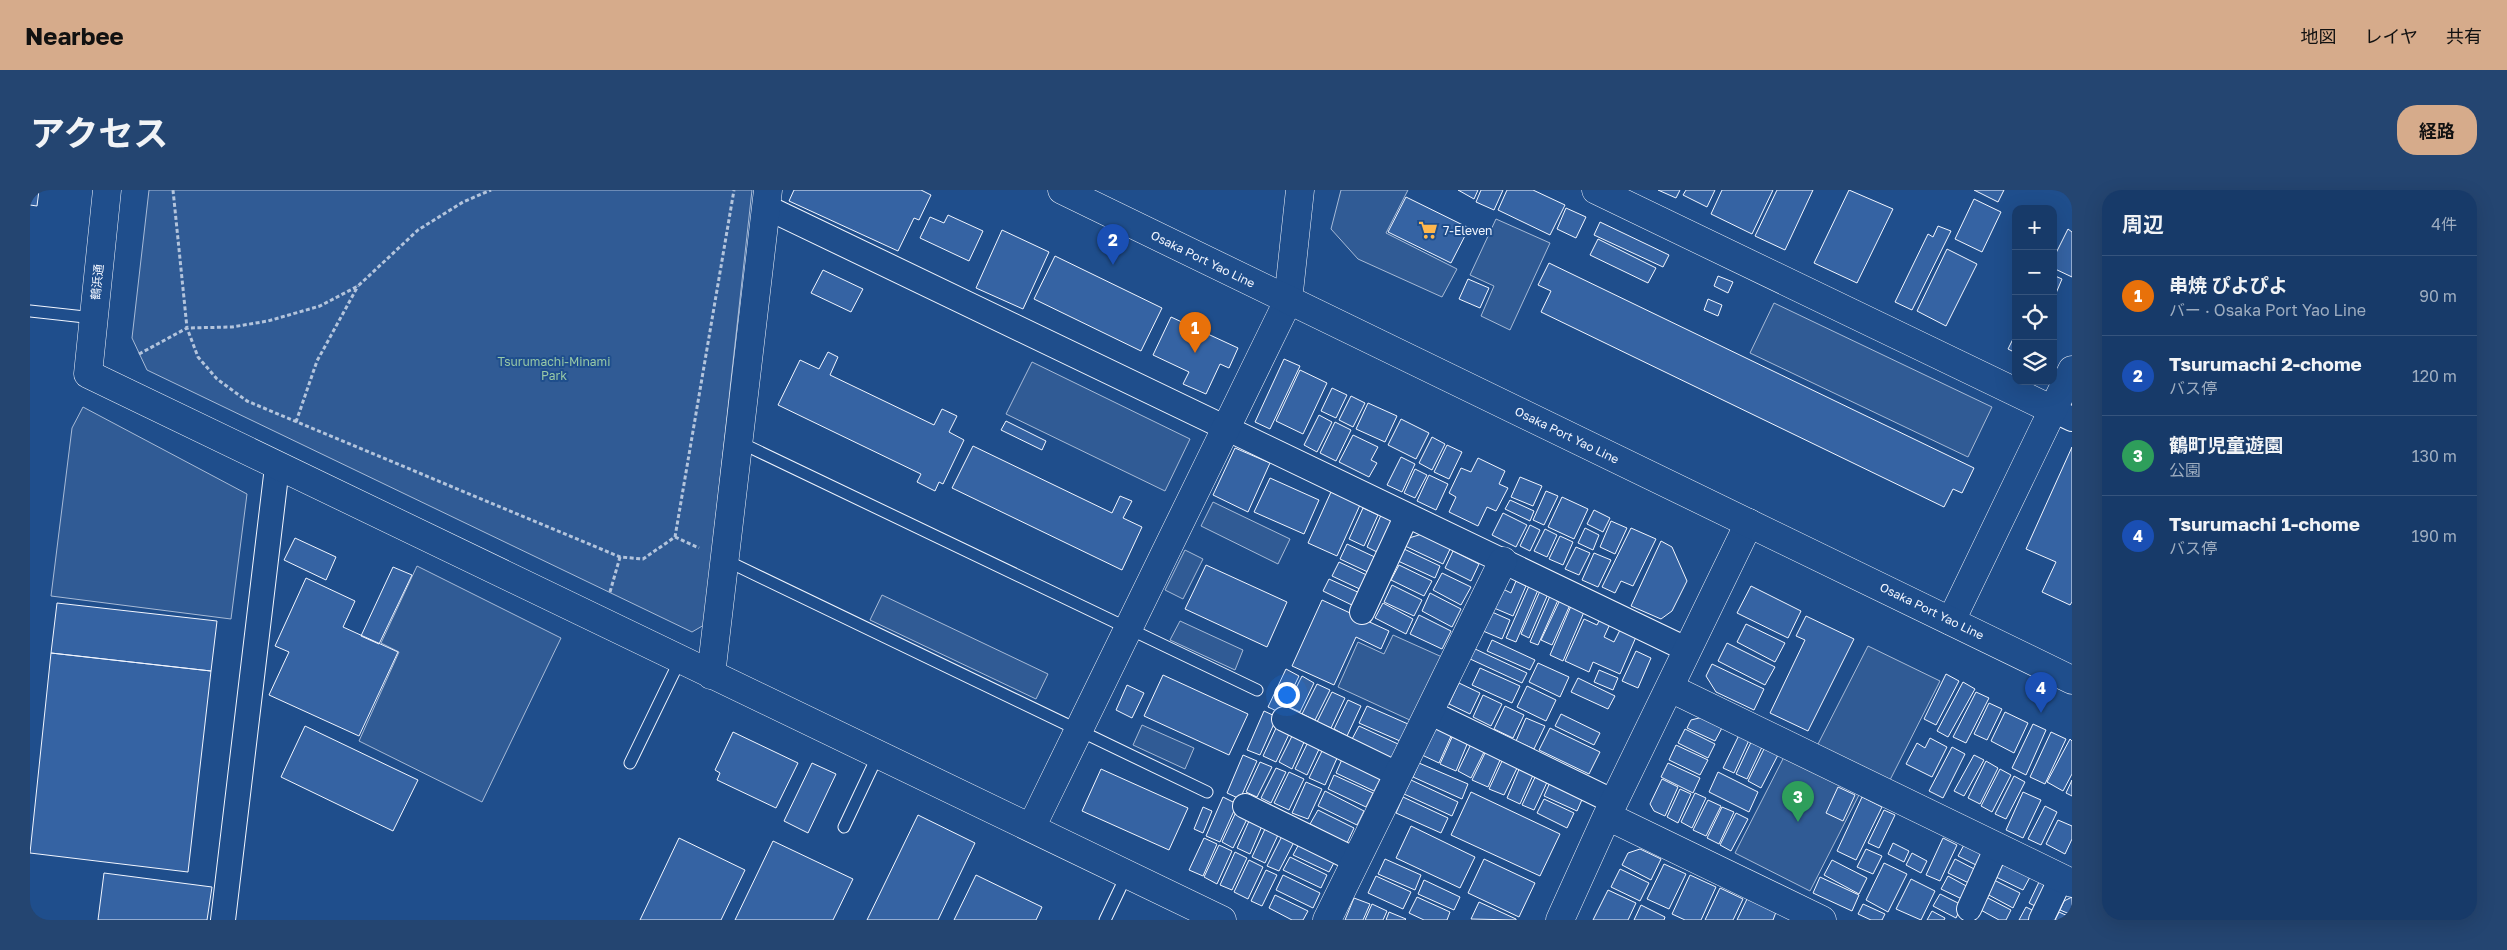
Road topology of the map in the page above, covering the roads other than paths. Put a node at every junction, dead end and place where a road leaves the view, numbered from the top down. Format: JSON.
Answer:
{"nodes":[{"id":1,"x":107,"y":190,"type":"edge"},
{"id":2,"x":1062,"y":190,"type":"edge"},
{"id":3,"x":1300,"y":190,"type":"edge"},
{"id":4,"x":1596,"y":190,"type":"edge"},
{"id":5,"x":767,"y":199,"type":"edge"},
{"id":6,"x":1288,"y":300,"type":"junction"},
{"id":7,"x":30,"y":311,"type":"edge"},
{"id":8,"x":94,"y":318,"type":"junction"},
{"id":9,"x":2072,"y":370,"type":"edge"},
{"id":10,"x":2063,"y":414,"type":"edge"},
{"id":11,"x":1226,"y":428,"type":"junction"},
{"id":12,"x":739,"y":442,"type":"junction"},
{"id":13,"x":277,"y":467,"type":"junction"},
{"id":14,"x":1407,"y":515,"type":"junction"},
{"id":15,"x":1749,"y":523,"type":"junction"},
{"id":16,"x":725,"y":560,"type":"junction"},
{"id":17,"x":1503,"y":561,"type":"junction"},
{"id":18,"x":1362,"y":612,"type":"dead end"},
{"id":19,"x":1951,"y":621,"type":"junction"},
{"id":20,"x":1128,"y":628,"type":"junction"},
{"id":21,"x":1688,"y":650,"type":"junction"},
{"id":22,"x":680,"y":660,"type":"junction"},
{"id":23,"x":711,"y":675,"type":"junction"},
{"id":24,"x":2072,"y":680,"type":"edge"},
{"id":25,"x":1670,"y":688,"type":"junction"},
{"id":26,"x":1257,"y":690,"type":"dead end"},
{"id":27,"x":1429,"y":712,"type":"junction"},
{"id":28,"x":1284,"y":719,"type":"dead end"},
{"id":29,"x":1079,"y":730,"type":"junction"},
{"id":30,"x":878,"y":755,"type":"junction"},
{"id":31,"x":630,"y":763,"type":"dead end"},
{"id":32,"x":1399,"y":775,"type":"junction"},
{"id":33,"x":1207,"y":792,"type":"dead end"},
{"id":34,"x":1245,"y":806,"type":"dead end"},
{"id":35,"x":1610,"y":809,"type":"junction"},
{"id":36,"x":844,"y":827,"type":"dead end"},
{"id":37,"x":1031,"y":828,"type":"junction"},
{"id":38,"x":1997,"y":847,"type":"junction"},
{"id":39,"x":1357,"y":861,"type":"junction"},
{"id":40,"x":1127,"y":874,"type":"junction"},
{"id":41,"x":2067,"y":880,"type":"edge"},
{"id":42,"x":1969,"y":909,"type":"dead end"},
{"id":43,"x":223,"y":920,"type":"edge"},
{"id":44,"x":1105,"y":920,"type":"edge"},
{"id":45,"x":1222,"y":920,"type":"edge"},
{"id":46,"x":1327,"y":920,"type":"edge"},
{"id":47,"x":1560,"y":920,"type":"edge"},
{"id":48,"x":1822,"y":920,"type":"edge"},
{"id":49,"x":2041,"y":920,"type":"edge"}],
"edges":[{"from":1,"to":8,"type":"street","name":"鶴浜通"},
{"from":2,"to":6,"type":"street","name":"Osaka Port Yao Line"},
{"from":3,"to":6,"type":"street"},
{"from":4,"to":10,"type":"street"},
{"from":5,"to":11,"type":"street"},
{"from":5,"to":12,"type":"street"},
{"from":6,"to":11,"type":"street"},
{"from":6,"to":15,"type":"street","name":"Osaka Port Yao Line"},
{"from":7,"to":8,"type":"lane"},
{"from":8,"to":13,"type":"street","name":"鶴浜通"},
{"from":9,"to":10,"type":"street"},
{"from":10,"to":19,"type":"street"},
{"from":11,"to":14,"type":"street"},
{"from":11,"to":20,"type":"street"},
{"from":12,"to":16,"type":"street"},
{"from":12,"to":20,"type":"lane"},
{"from":13,"to":22,"type":"street"},
{"from":13,"to":43,"type":"street"},
{"from":14,"to":17,"type":"street"},
{"from":14,"to":18,"type":"street"},
{"from":15,"to":19,"type":"street","name":"Osaka Port Yao Line"},
{"from":15,"to":21,"type":"street"},
{"from":16,"to":23,"type":"street"},
{"from":16,"to":29,"type":"lane"},
{"from":17,"to":21,"type":"street"},
{"from":17,"to":27,"type":"street"},
{"from":19,"to":24,"type":"street","name":"Osaka Port Yao Line"},
{"from":20,"to":26,"type":"lane"},
{"from":20,"to":29,"type":"street"},
{"from":21,"to":25,"type":"street"},
{"from":22,"to":23,"type":"street"},
{"from":22,"to":31,"type":"lane"},
{"from":23,"to":30,"type":"street"},
{"from":25,"to":35,"type":"street"},
{"from":25,"to":38,"type":"street"},
{"from":27,"to":32,"type":"street"},
{"from":27,"to":35,"type":"street"},
{"from":28,"to":32,"type":"street"},
{"from":29,"to":33,"type":"lane"},
{"from":29,"to":37,"type":"street"},
{"from":30,"to":36,"type":"lane"},
{"from":30,"to":37,"type":"street"},
{"from":32,"to":39,"type":"street"},
{"from":34,"to":39,"type":"street"},
{"from":35,"to":47,"type":"street"},
{"from":35,"to":48,"type":"street"},
{"from":37,"to":40,"type":"street"},
{"from":38,"to":41,"type":"street"},
{"from":38,"to":42,"type":"street"},
{"from":39,"to":46,"type":"street"},
{"from":40,"to":44,"type":"lane"},
{"from":40,"to":45,"type":"street"},
{"from":41,"to":49,"type":"street"}]}
